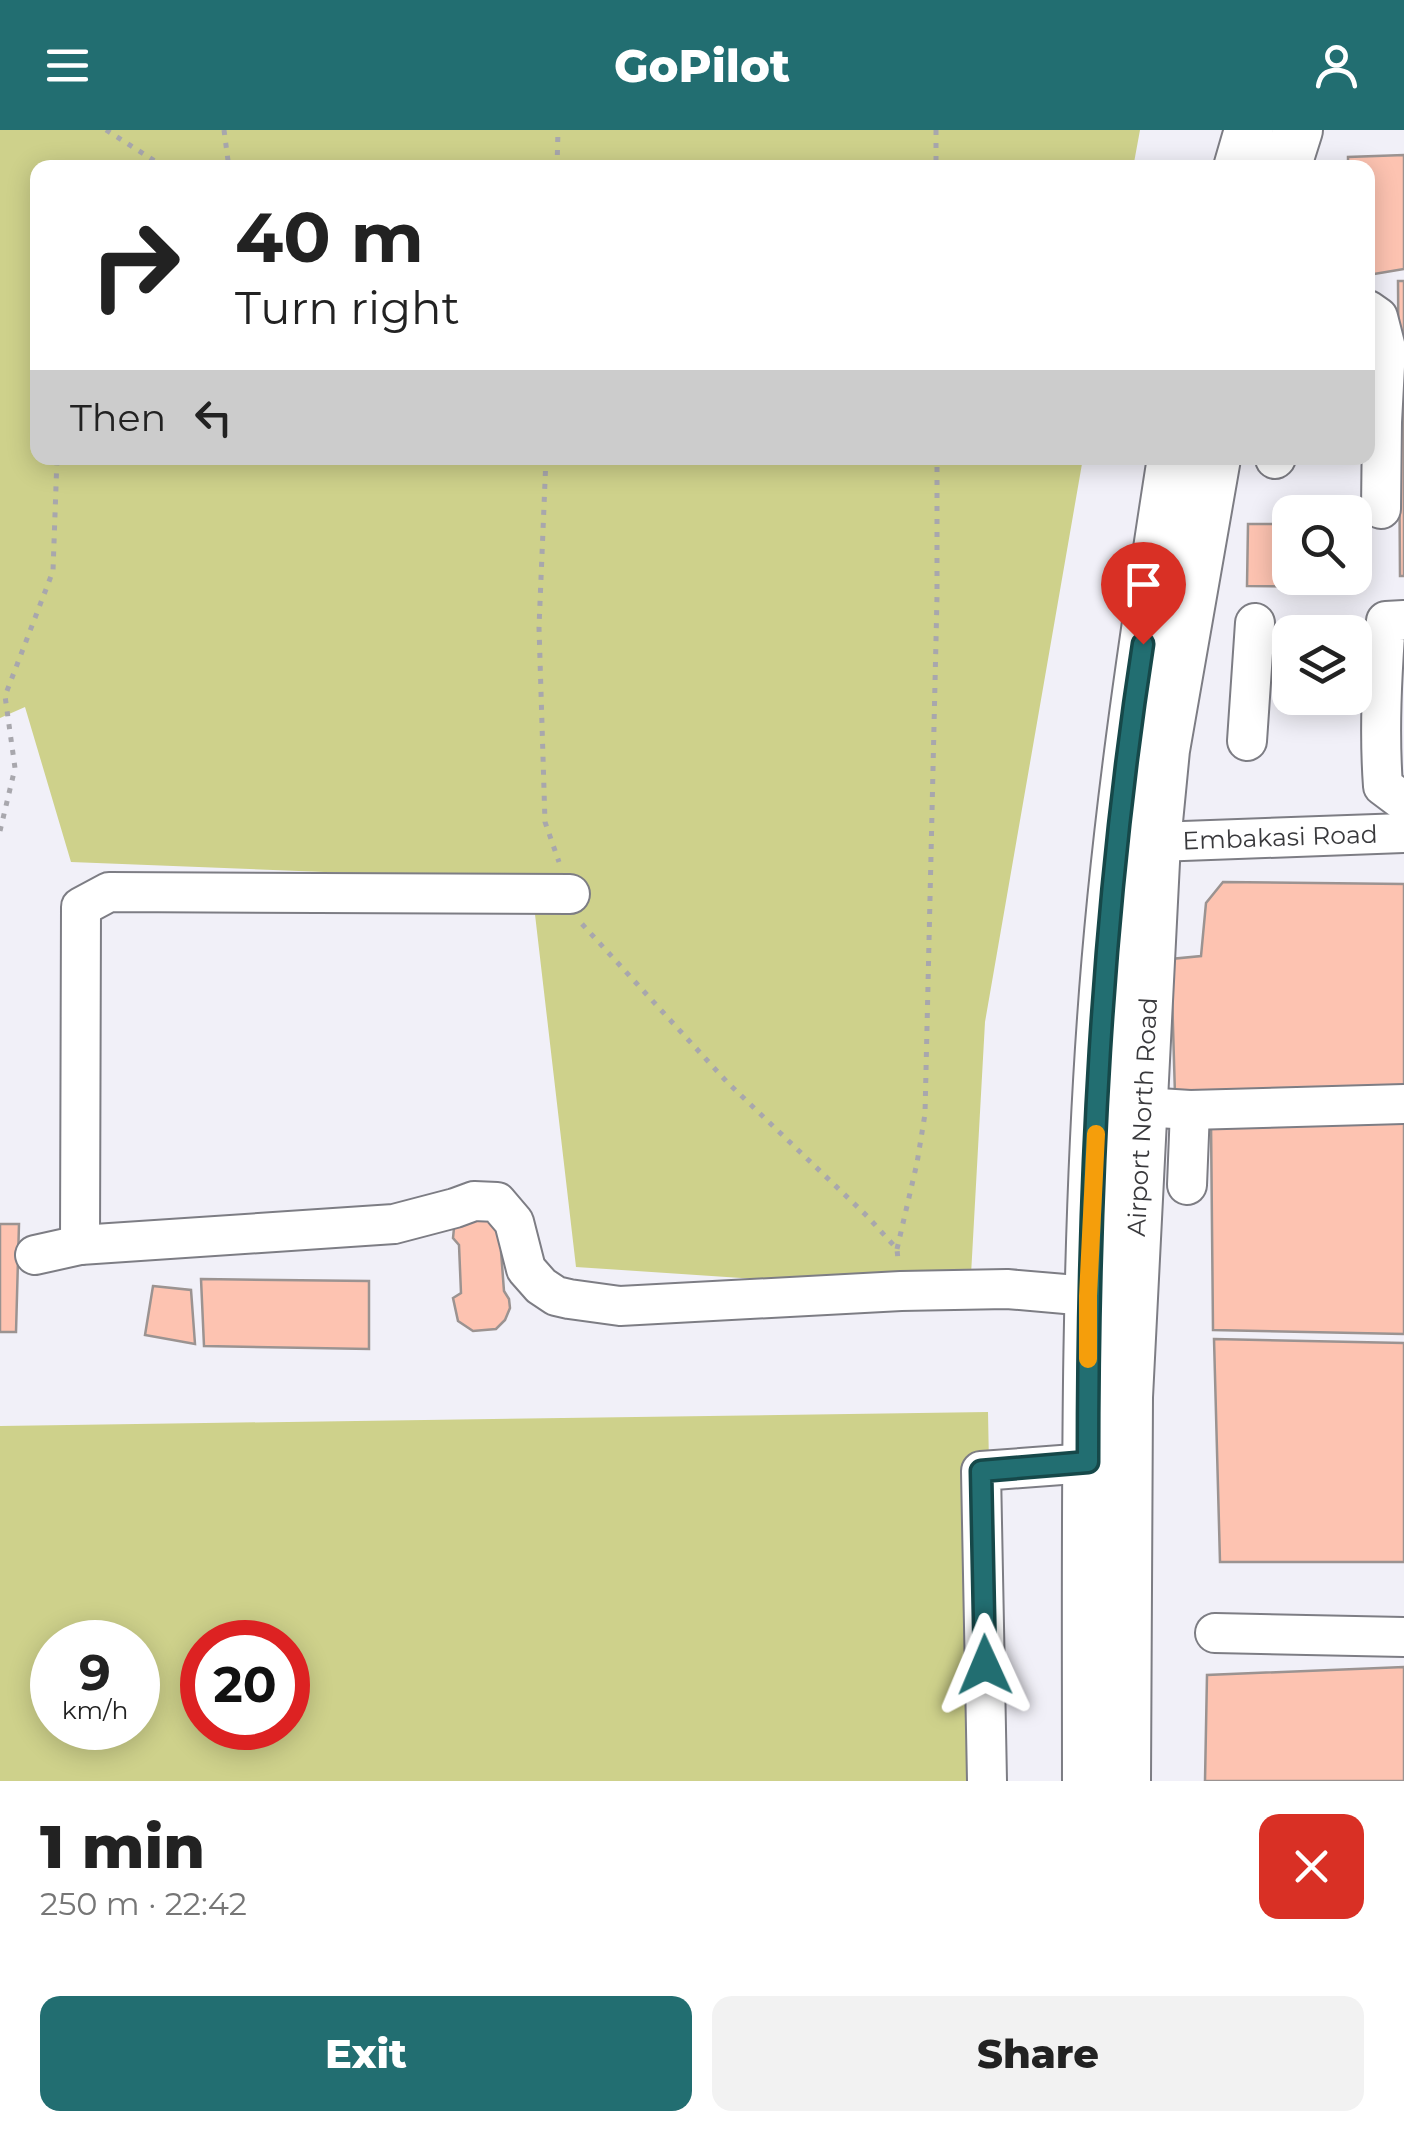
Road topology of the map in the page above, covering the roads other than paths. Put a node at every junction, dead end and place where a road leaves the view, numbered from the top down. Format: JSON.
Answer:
{"nodes":[{"id":1,"x":1249,"y":130,"type":"edge"},
{"id":2,"x":1298,"y":130,"type":"edge"},
{"id":3,"x":1240,"y":160,"type":"edge"},
{"id":4,"x":1289,"y":160,"type":"edge"},
{"id":5,"x":1375,"y":316,"type":"edge"},
{"id":6,"x":1171,"y":465,"type":"edge"},
{"id":7,"x":1215,"y":465,"type":"edge"},
{"id":8,"x":1381,"y":509,"type":"dead end"},
{"id":9,"x":1404,"y":620,"type":"edge"},
{"id":10,"x":1255,"y":623,"type":"dead end"},
{"id":11,"x":1247,"y":741,"type":"dead end"},
{"id":12,"x":1403,"y":816,"type":"edge"},
{"id":13,"x":1156,"y":842,"type":"junction"},
{"id":14,"x":570,"y":894,"type":"road end"},
{"id":15,"x":1404,"y":1104,"type":"edge"},
{"id":16,"x":1142,"y":1107,"type":"junction"},
{"id":17,"x":1190,"y":1110,"type":"junction"},
{"id":18,"x":1186,"y":1185,"type":"dead end"},
{"id":19,"x":80,"y":1245,"type":"junction"},
{"id":20,"x":35,"y":1256,"type":"dead end"},
{"id":21,"x":1088,"y":1296,"type":"junction"},
{"id":22,"x":1088,"y":1462,"type":"junction"},
{"id":23,"x":1214,"y":1632,"type":"dead end"},
{"id":24,"x":1404,"y":1637,"type":"edge"},
{"id":25,"x":988,"y":1781,"type":"edge"},
{"id":26,"x":1087,"y":1781,"type":"edge"},
{"id":27,"x":1126,"y":1781,"type":"edge"}],
"edges":[{"from":1,"to":3,"type":"main road"},
{"from":2,"to":4,"type":"main road"},
{"from":5,"to":8,"type":"street"},
{"from":6,"to":21,"type":"main road","name":"Airport North Road"},
{"from":7,"to":13,"type":"main road","name":"Airport North Road"},
{"from":9,"to":12,"type":"street"},
{"from":10,"to":11,"type":"street"},
{"from":12,"to":13,"type":"street","name":"Embakasi Road"},
{"from":13,"to":16,"type":"main road","name":"Airport North Road"},
{"from":14,"to":19,"type":"street"},
{"from":15,"to":17,"type":"street"},
{"from":16,"to":17,"type":"street"},
{"from":16,"to":27,"type":"main road","name":"Airport North Road"},
{"from":17,"to":18,"type":"street"},
{"from":19,"to":20,"type":"street"},
{"from":19,"to":21,"type":"street"},
{"from":21,"to":22,"type":"main road","name":"Airport North Road"},
{"from":22,"to":25,"type":"street"},
{"from":22,"to":26,"type":"main road","name":"Airport North Road"},
{"from":23,"to":24,"type":"street"}]}
